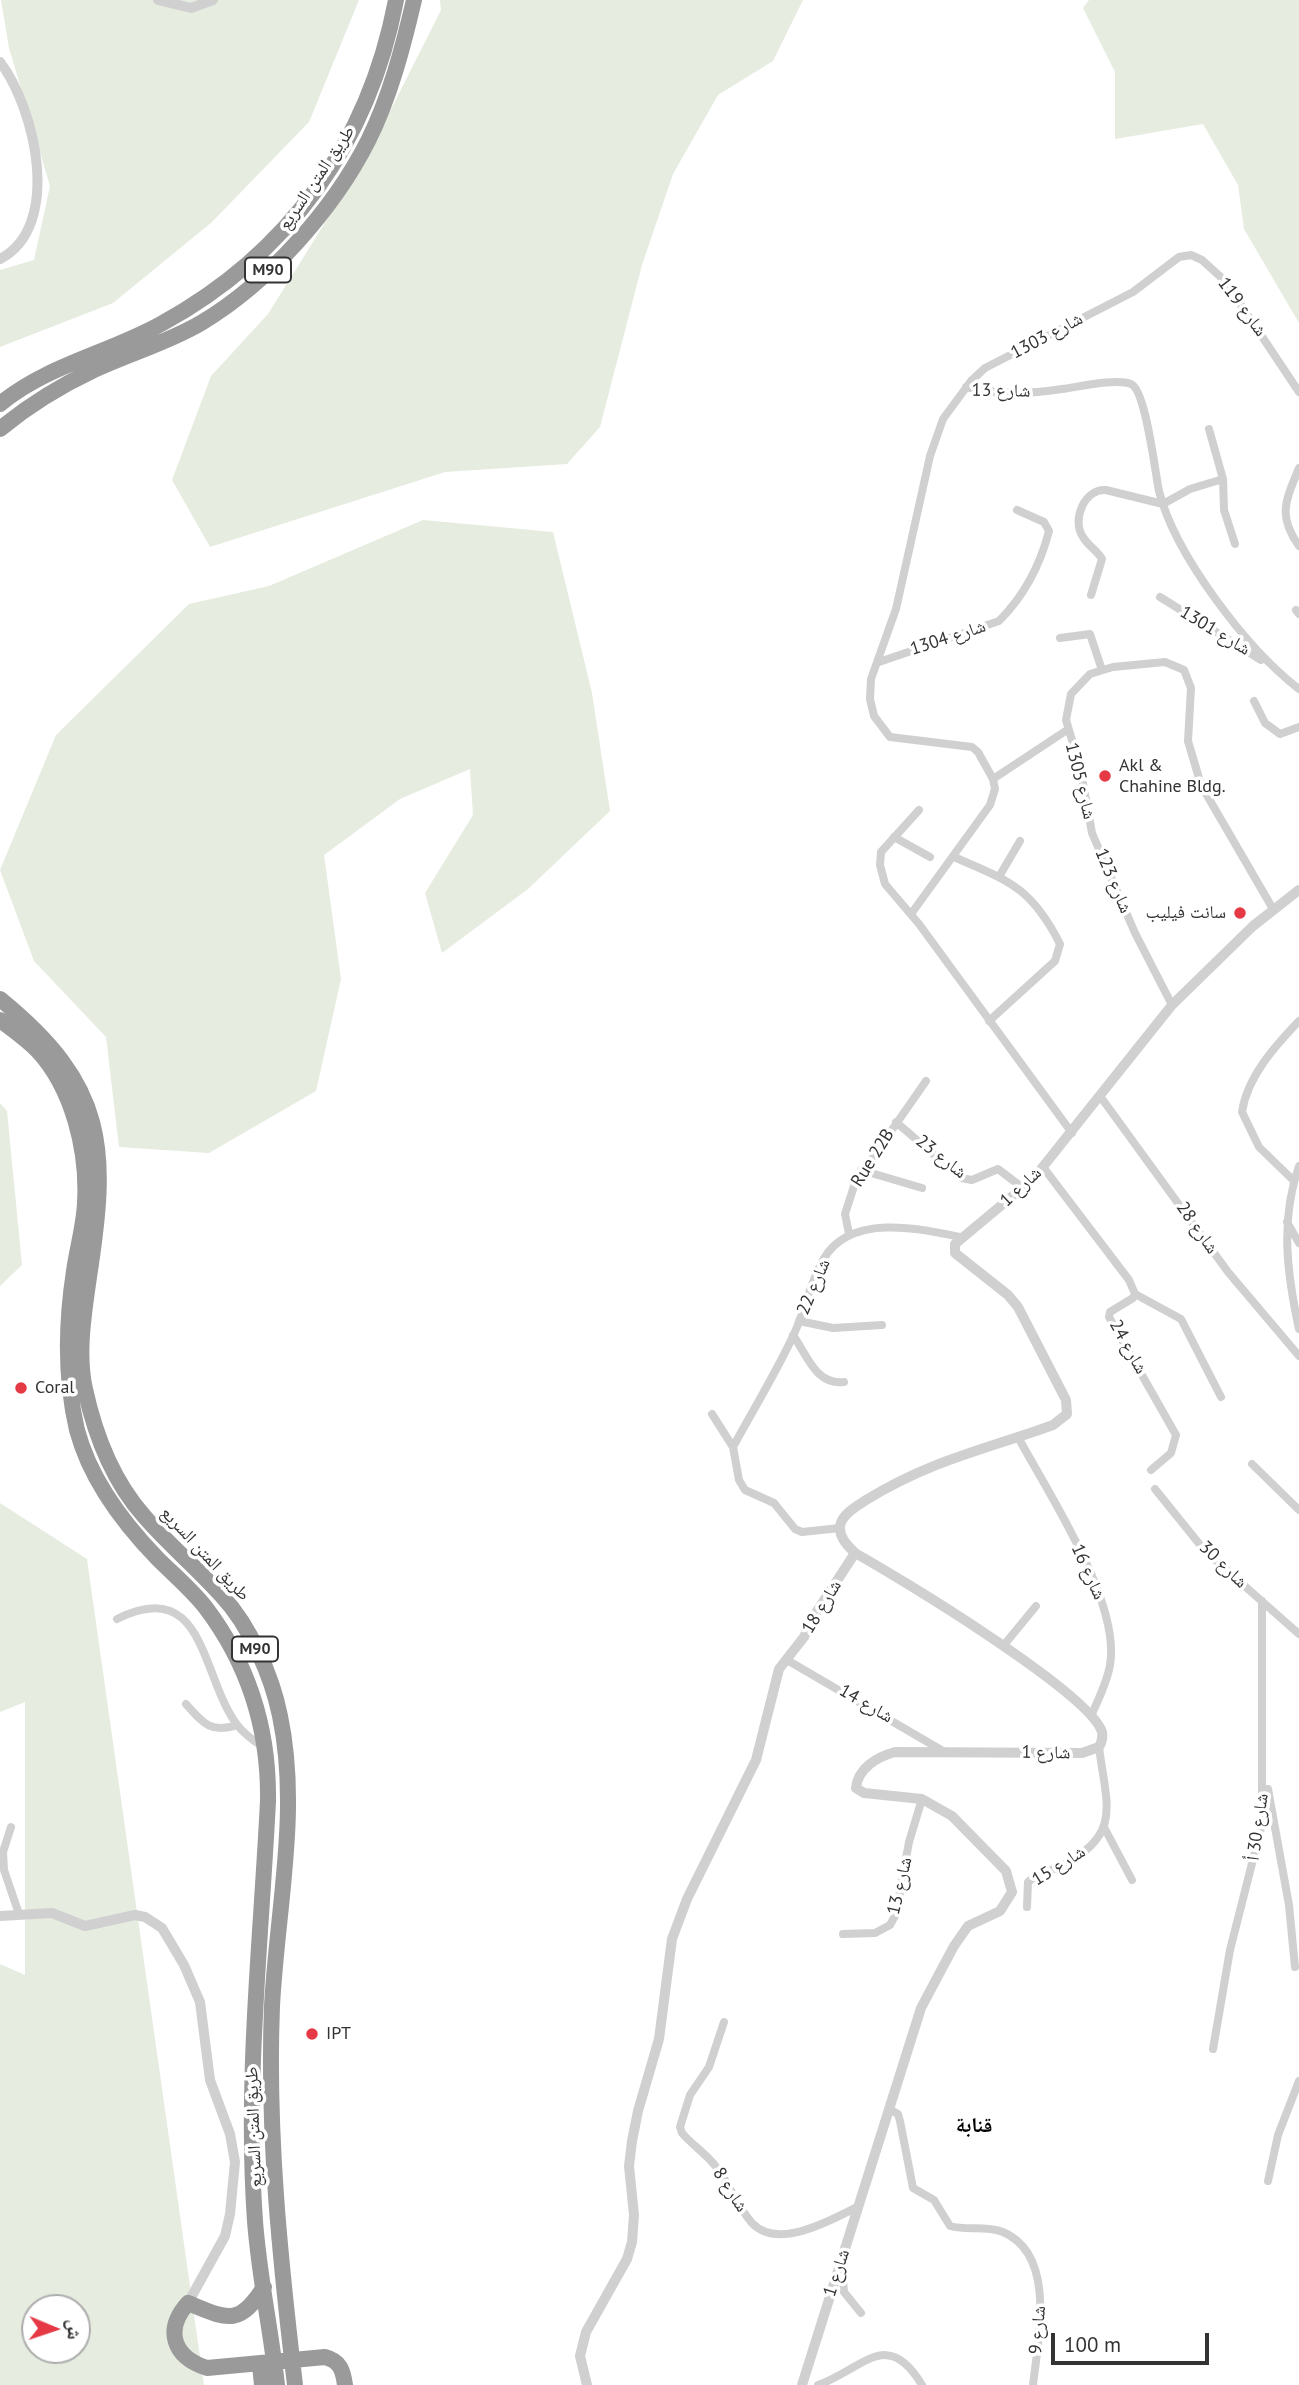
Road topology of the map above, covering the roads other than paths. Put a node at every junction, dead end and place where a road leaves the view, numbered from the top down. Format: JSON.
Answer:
{"nodes":[{"id":1,"x":159,"y":0,"type":"edge"},
{"id":2,"x":213,"y":0,"type":"edge"},
{"id":3,"x":396,"y":0,"type":"edge"},
{"id":4,"x":414,"y":0,"type":"edge"},
{"id":5,"x":0,"y":62,"type":"edge"},
{"id":6,"x":0,"y":259,"type":"edge"},
{"id":7,"x":1133,"y":292,"type":"joint"},
{"id":8,"x":967,"y":387,"type":"junction"},
{"id":9,"x":1299,"y":392,"type":"edge"},
{"id":10,"x":0,"y":404,"type":"edge"},
{"id":11,"x":0,"y":429,"type":"edge"},
{"id":12,"x":1209,"y":429,"type":"dead end"},
{"id":13,"x":1299,"y":468,"type":"edge"},
{"id":14,"x":1223,"y":479,"type":"junction"},
{"id":15,"x":1163,"y":504,"type":"junction"},
{"id":16,"x":1017,"y":510,"type":"dead end"},
{"id":17,"x":1235,"y":544,"type":"dead end"},
{"id":18,"x":1299,"y":546,"type":"edge"},
{"id":19,"x":1091,"y":595,"type":"dead end"},
{"id":20,"x":1160,"y":597,"type":"dead end"},
{"id":21,"x":1060,"y":638,"type":"dead end"},
{"id":22,"x":879,"y":662,"type":"junction"},
{"id":23,"x":1269,"y":666,"type":"junction"},
{"id":24,"x":1102,"y":670,"type":"junction"},
{"id":25,"x":1299,"y":689,"type":"edge"},
{"id":26,"x":1254,"y":701,"type":"dead end"},
{"id":27,"x":1299,"y":727,"type":"edge"},
{"id":28,"x":1067,"y":730,"type":"junction"},
{"id":29,"x":993,"y":779,"type":"junction"},
{"id":30,"x":919,"y":810,"type":"dead end"},
{"id":31,"x":1092,"y":833,"type":"joint"},
{"id":32,"x":894,"y":837,"type":"junction"},
{"id":33,"x":1020,"y":841,"type":"dead end"},
{"id":34,"x":930,"y":857,"type":"dead end"},
{"id":35,"x":954,"y":857,"type":"junction"},
{"id":36,"x":1000,"y":875,"type":"junction"},
{"id":37,"x":1299,"y":890,"type":"edge"},
{"id":38,"x":1273,"y":909,"type":"junction"},
{"id":39,"x":911,"y":914,"type":"junction"},
{"id":40,"x":0,"y":999,"type":"edge"},
{"id":41,"x":1172,"y":1005,"type":"junction"},
{"id":42,"x":0,"y":1020,"type":"edge"},
{"id":43,"x":989,"y":1021,"type":"junction"},
{"id":44,"x":1299,"y":1021,"type":"edge"},
{"id":45,"x":926,"y":1081,"type":"dead end"},
{"id":46,"x":1100,"y":1096,"type":"junction"},
{"id":47,"x":895,"y":1122,"type":"junction"},
{"id":48,"x":1072,"y":1133,"type":"junction"},
{"id":49,"x":1299,"y":1166,"type":"edge"},
{"id":50,"x":1043,"y":1167,"type":"junction"},
{"id":51,"x":861,"y":1170,"type":"junction"},
{"id":52,"x":1294,"y":1181,"type":"junction"},
{"id":53,"x":922,"y":1188,"type":"dead end"},
{"id":54,"x":1023,"y":1188,"type":"junction"},
{"id":55,"x":1286,"y":1221,"type":"junction"},
{"id":56,"x":849,"y":1234,"type":"junction"},
{"id":57,"x":960,"y":1237,"type":"junction"},
{"id":58,"x":1299,"y":1244,"type":"edge"},
{"id":59,"x":1135,"y":1294,"type":"junction"},
{"id":60,"x":799,"y":1321,"type":"junction"},
{"id":61,"x":882,"y":1325,"type":"dead end"},
{"id":62,"x":1299,"y":1329,"type":"edge"},
{"id":63,"x":793,"y":1335,"type":"junction"},
{"id":64,"x":1299,"y":1356,"type":"edge"},
{"id":65,"x":844,"y":1382,"type":"dead end"},
{"id":66,"x":1222,"y":1397,"type":"dead end"},
{"id":67,"x":712,"y":1414,"type":"dead end"},
{"id":68,"x":1018,"y":1437,"type":"junction"},
{"id":69,"x":733,"y":1447,"type":"junction"},
{"id":70,"x":1252,"y":1464,"type":"dead end"},
{"id":71,"x":1151,"y":1470,"type":"dead end"},
{"id":72,"x":1155,"y":1489,"type":"dead end"},
{"id":73,"x":1299,"y":1510,"type":"edge"},
{"id":74,"x":840,"y":1528,"type":"junction"},
{"id":75,"x":855,"y":1553,"type":"junction"},
{"id":76,"x":1262,"y":1601,"type":"junction"},
{"id":77,"x":1036,"y":1606,"type":"dead end"},
{"id":78,"x":117,"y":1619,"type":"dead end"},
{"id":79,"x":1299,"y":1634,"type":"edge"},
{"id":80,"x":1004,"y":1645,"type":"junction"},
{"id":81,"x":787,"y":1660,"type":"junction"},
{"id":82,"x":186,"y":1704,"type":"dead end"},
{"id":83,"x":1091,"y":1716,"type":"junction"},
{"id":84,"x":237,"y":1725,"type":"junction"},
{"id":85,"x":1099,"y":1747,"type":"junction"},
{"id":86,"x":266,"y":1749,"type":"junction"},
{"id":87,"x":943,"y":1751,"type":"junction"},
{"id":88,"x":1264,"y":1765,"type":"junction"},
{"id":89,"x":922,"y":1799,"type":"junction"},
{"id":90,"x":10,"y":1827,"type":"dead end"},
{"id":91,"x":1105,"y":1829,"type":"junction"},
{"id":92,"x":1132,"y":1880,"type":"dead end"},
{"id":93,"x":1027,"y":1906,"type":"dead end"},
{"id":94,"x":19,"y":1914,"type":"junction"},
{"id":95,"x":0,"y":1916,"type":"edge"},
{"id":96,"x":843,"y":1934,"type":"dead end"},
{"id":97,"x":1295,"y":1967,"type":"dead end"},
{"id":98,"x":724,"y":2022,"type":"dead end"},
{"id":99,"x":1213,"y":2049,"type":"dead end"},
{"id":100,"x":1299,"y":2081,"type":"edge"},
{"id":101,"x":889,"y":2109,"type":"junction"},
{"id":102,"x":1268,"y":2181,"type":"dead end"},
{"id":103,"x":859,"y":2206,"type":"junction"},
{"id":104,"x":842,"y":2260,"type":"junction"},
{"id":105,"x":264,"y":2287,"type":"junction"},
{"id":106,"x":188,"y":2303,"type":"junction"},
{"id":107,"x":861,"y":2313,"type":"dead end"},
{"id":108,"x":265,"y":2364,"type":"junction"},
{"id":109,"x":830,"y":2383,"type":"edge"},
{"id":110,"x":262,"y":2385,"type":"edge"},
{"id":111,"x":277,"y":2385,"type":"edge"},
{"id":112,"x":295,"y":2385,"type":"edge"},
{"id":113,"x":345,"y":2385,"type":"edge"},
{"id":114,"x":587,"y":2385,"type":"edge"},
{"id":115,"x":802,"y":2385,"type":"edge"},
{"id":116,"x":818,"y":2385,"type":"edge"},
{"id":117,"x":922,"y":2385,"type":"edge"},
{"id":118,"x":1033,"y":2385,"type":"edge"}],
"edges":[{"from":1,"to":2,"type":"street"},
{"from":3,"to":10,"type":"highway","name":"طريق المتن السريع","number":"M90"},
{"from":4,"to":11,"type":"highway","name":"طريق المتن السريع","number":"M90"},
{"from":5,"to":6,"type":"street"},
{"from":7,"to":8,"type":"street","name":"شارع 1303"},
{"from":7,"to":9,"type":"street","name":"شارع 119"},
{"from":8,"to":15,"type":"street","name":"شارع 13"},
{"from":8,"to":22,"type":"street","name":"شارع 13"},
{"from":12,"to":14,"type":"street"},
{"from":13,"to":18,"type":"street"},
{"from":14,"to":15,"type":"street"},
{"from":14,"to":17,"type":"street"},
{"from":15,"to":19,"type":"street"},
{"from":15,"to":23,"type":"street","name":"شارع 13"},
{"from":16,"to":22,"type":"street","name":"شارع 1304"},
{"from":20,"to":23,"type":"street","name":"شارع 1301"},
{"from":21,"to":24,"type":"street"},
{"from":22,"to":29,"type":"street","name":"شارع 13"},
{"from":23,"to":25,"type":"street","name":"شارع 13"},
{"from":24,"to":28,"type":"street"},
{"from":24,"to":38,"type":"street"},
{"from":26,"to":27,"type":"street"},
{"from":28,"to":29,"type":"street"},
{"from":28,"to":31,"type":"street","name":"شارع 1305"},
{"from":29,"to":35,"type":"street"},
{"from":30,"to":32,"type":"street"},
{"from":31,"to":41,"type":"street","name":"شارع 123"},
{"from":32,"to":34,"type":"street"},
{"from":32,"to":39,"type":"street"},
{"from":33,"to":36,"type":"street"},
{"from":35,"to":36,"type":"street"},
{"from":35,"to":39,"type":"street"},
{"from":36,"to":43,"type":"street"},
{"from":37,"to":38,"type":"street","name":"شارع 1"},
{"from":38,"to":41,"type":"street","name":"شارع 1"},
{"from":39,"to":43,"type":"street"},
{"from":40,"to":112,"type":"highway","name":"طريق المتن السريع","number":"M90"},
{"from":41,"to":46,"type":"street","name":"شارع 1"},
{"from":42,"to":86,"type":"highway","name":"طريق المتن السريع","number":"M90"},
{"from":43,"to":48,"type":"street"},
{"from":44,"to":52,"type":"street"},
{"from":45,"to":47,"type":"street","name":"Rue 22B"},
{"from":46,"to":48,"type":"street","name":"شارع 1"},
{"from":46,"to":64,"type":"street","name":"شارع 28"},
{"from":47,"to":51,"type":"street","name":"Rue 22B"},
{"from":47,"to":54,"type":"street","name":"شارع 23"},
{"from":48,"to":50,"type":"street","name":"شارع 1"},
{"from":49,"to":52,"type":"street"},
{"from":50,"to":54,"type":"street","name":"شارع 1"},
{"from":50,"to":59,"type":"street","name":"شارع 24"},
{"from":51,"to":53,"type":"street"},
{"from":51,"to":56,"type":"street","name":"Rue 22B"},
{"from":52,"to":55,"type":"street"},
{"from":54,"to":57,"type":"street","name":"شارع 1"},
{"from":55,"to":58,"type":"street"},
{"from":55,"to":62,"type":"street"},
{"from":56,"to":57,"type":"street"},
{"from":56,"to":60,"type":"street","name":"شارع 22"},
{"from":57,"to":68,"type":"street"},
{"from":59,"to":66,"type":"street"},
{"from":59,"to":71,"type":"street","name":"شارع 24"},
{"from":60,"to":61,"type":"street"},
{"from":60,"to":63,"type":"street","name":"شارع 22"},
{"from":63,"to":65,"type":"street"},
{"from":63,"to":69,"type":"street","name":"شارع 22"},
{"from":67,"to":69,"type":"street"},
{"from":68,"to":74,"type":"street"},
{"from":68,"to":83,"type":"street","name":"شارع 16"},
{"from":69,"to":74,"type":"street"},
{"from":70,"to":73,"type":"street"},
{"from":72,"to":76,"type":"street","name":"شارع 30"},
{"from":74,"to":75,"type":"street"},
{"from":75,"to":80,"type":"street"},
{"from":75,"to":81,"type":"street","name":"شارع 18"},
{"from":76,"to":79,"type":"street","name":"شارع 30"},
{"from":76,"to":88,"type":"street","name":"شارع 30 أ"},
{"from":77,"to":80,"type":"street"},
{"from":78,"to":84,"type":"street"},
{"from":80,"to":83,"type":"street"},
{"from":81,"to":87,"type":"street","name":"شارع 14"},
{"from":81,"to":114,"type":"street","name":"شارع 18"},
{"from":82,"to":84,"type":"street"},
{"from":83,"to":85,"type":"street"},
{"from":84,"to":86,"type":"street"},
{"from":85,"to":87,"type":"street","name":"شارع 1"},
{"from":85,"to":91,"type":"street"},
{"from":86,"to":105,"type":"highway","name":"طريق المتن السريع","number":"M90"},
{"from":87,"to":89,"type":"street","name":"شارع 1"},
{"from":88,"to":97,"type":"street"},
{"from":88,"to":99,"type":"street","name":"شارع 30 أ"},
{"from":89,"to":96,"type":"street","name":"شارع 13"},
{"from":89,"to":101,"type":"street","name":"شارع 1"},
{"from":90,"to":94,"type":"street"},
{"from":91,"to":92,"type":"street"},
{"from":91,"to":93,"type":"street","name":"شارع 15"},
{"from":94,"to":95,"type":"street"},
{"from":94,"to":106,"type":"street"},
{"from":98,"to":103,"type":"street","name":"شارع 8"},
{"from":100,"to":102,"type":"street"},
{"from":101,"to":103,"type":"street","name":"شارع 1"},
{"from":101,"to":118,"type":"street","name":"شارع 9"},
{"from":103,"to":104,"type":"street","name":"شارع 1"},
{"from":104,"to":107,"type":"street"},
{"from":104,"to":115,"type":"street","name":"شارع 1"},
{"from":105,"to":106,"type":"highway"},
{"from":105,"to":111,"type":"highway","name":"طريق المتن السريع","number":"M90"},
{"from":106,"to":108,"type":"highway"},
{"from":108,"to":110,"type":"highway"},
{"from":108,"to":113,"type":"highway"},
{"from":109,"to":116,"type":"street"},
{"from":109,"to":117,"type":"street"}]}
